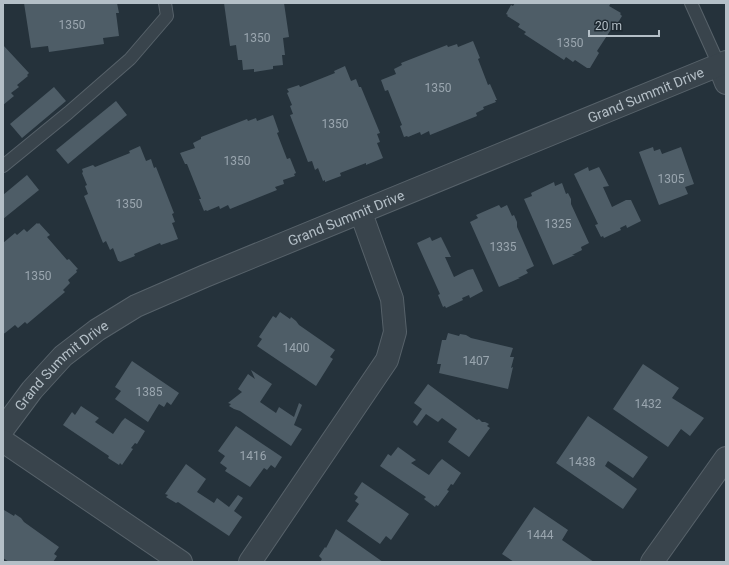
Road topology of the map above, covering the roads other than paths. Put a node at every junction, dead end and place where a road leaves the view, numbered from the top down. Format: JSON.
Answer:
{"nodes":[{"id":1,"x":165,"y":3,"type":"edge"},
{"id":2,"x":692,"y":3,"type":"edge"},
{"id":3,"x":724,"y":70,"type":"edge"},
{"id":4,"x":3,"y":166,"type":"edge"},
{"id":5,"x":361,"y":213,"type":"junction"},
{"id":6,"x":3,"y":429,"type":"edge"},
{"id":7,"x":3,"y":440,"type":"edge"},
{"id":8,"x":726,"y":458,"type":"edge"},
{"id":9,"x":181,"y":562,"type":"edge"},
{"id":10,"x":250,"y":562,"type":"edge"},
{"id":11,"x":652,"y":562,"type":"edge"}],
"edges":[{"from":1,"to":4,"type":"lane"},
{"from":2,"to":3,"type":"lane"},
{"from":3,"to":5,"type":"street","name":"Grand Summit Drive"},
{"from":5,"to":6,"type":"street","name":"Grand Summit Drive"},
{"from":5,"to":10,"type":"street"},
{"from":7,"to":9,"type":"street"},
{"from":8,"to":11,"type":"street"}]}
